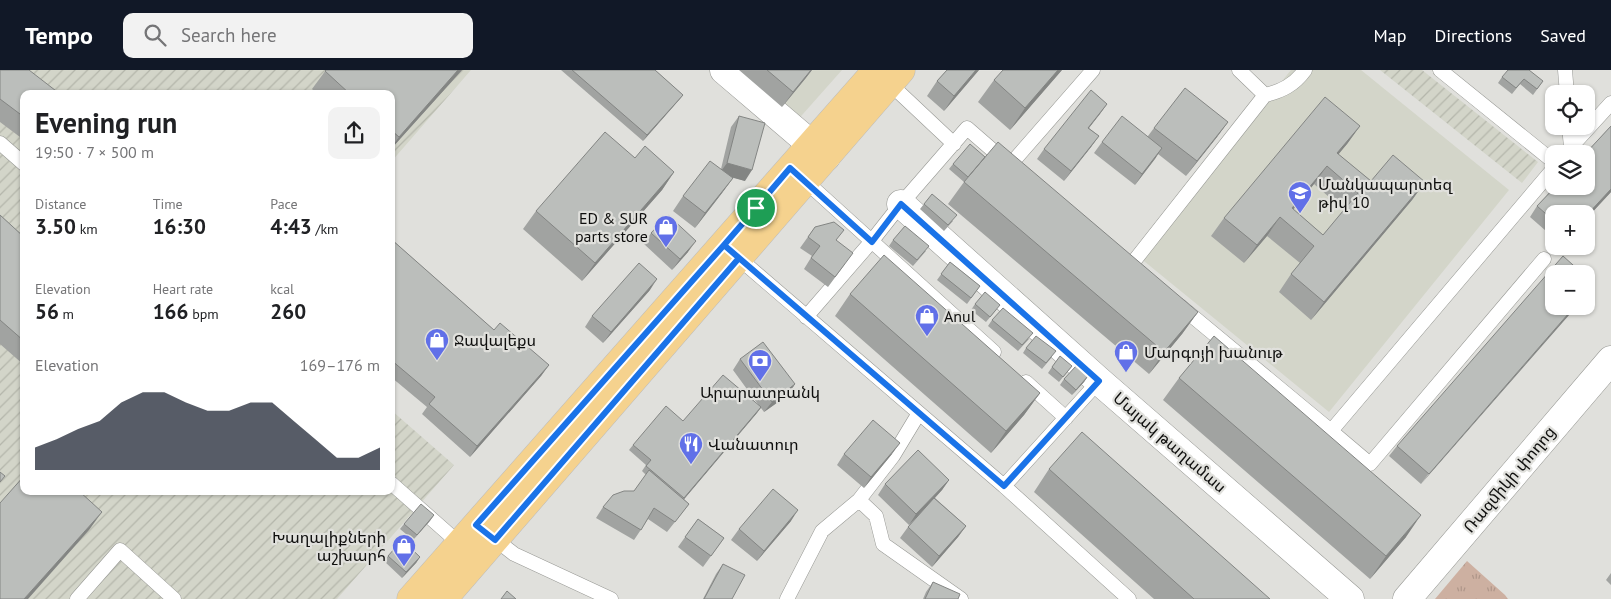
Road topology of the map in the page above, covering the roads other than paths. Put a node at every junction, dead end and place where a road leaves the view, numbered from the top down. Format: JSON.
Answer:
{"nodes":[{"id":1,"x":724,"y":70,"type":"edge"},
{"id":2,"x":1093,"y":70,"type":"edge"},
{"id":3,"x":1239,"y":70,"type":"edge"},
{"id":4,"x":1305,"y":70,"type":"edge"},
{"id":5,"x":1440,"y":70,"type":"edge"},
{"id":6,"x":1565,"y":70,"type":"edge"},
{"id":7,"x":886,"y":73,"type":"edge"},
{"id":8,"x":1566,"y":85,"type":"edge"},
{"id":9,"x":1265,"y":95,"type":"junction"},
{"id":10,"x":1611,"y":103,"type":"edge"},
{"id":11,"x":0,"y":143,"type":"edge"},
{"id":12,"x":954,"y":144,"type":"junction"},
{"id":13,"x":1573,"y":145,"type":"edge"},
{"id":14,"x":819,"y":151,"type":"junction"},
{"id":15,"x":1545,"y":155,"type":"edge"},
{"id":16,"x":20,"y":160,"type":"edge"},
{"id":17,"x":798,"y":175,"type":"junction"},
{"id":18,"x":1545,"y":179,"type":"edge"},
{"id":19,"x":901,"y":204,"type":"junction"},
{"id":20,"x":872,"y":242,"type":"junction"},
{"id":21,"x":731,"y":252,"type":"junction"},
{"id":22,"x":1544,"y":259,"type":"dead end"},
{"id":23,"x":1131,"y":265,"type":"edge"},
{"id":24,"x":1170,"y":297,"type":"edge"},
{"id":25,"x":806,"y":317,"type":"junction"},
{"id":26,"x":1002,"y":359,"type":"edge"},
{"id":27,"x":1611,"y":360,"type":"edge"},
{"id":28,"x":1016,"y":372,"type":"edge"},
{"id":29,"x":1099,"y":381,"type":"junction"},
{"id":30,"x":919,"y":414,"type":"junction"},
{"id":31,"x":1066,"y":418,"type":"junction"},
{"id":32,"x":1331,"y":431,"type":"junction"},
{"id":33,"x":395,"y":485,"type":"edge"},
{"id":34,"x":1004,"y":486,"type":"junction"},
{"id":35,"x":859,"y":500,"type":"junction"},
{"id":36,"x":477,"y":536,"type":"junction"},
{"id":37,"x":77,"y":599,"type":"edge"},
{"id":38,"x":174,"y":599,"type":"edge"},
{"id":39,"x":411,"y":599,"type":"edge"},
{"id":40,"x":443,"y":599,"type":"edge"},
{"id":41,"x":611,"y":599,"type":"edge"},
{"id":42,"x":787,"y":599,"type":"edge"},
{"id":43,"x":962,"y":599,"type":"edge"},
{"id":44,"x":1129,"y":599,"type":"edge"},
{"id":45,"x":1350,"y":599,"type":"edge"},
{"id":46,"x":1407,"y":599,"type":"edge"}],
"edges":[{"from":1,"to":14,"type":"street"},
{"from":2,"to":12,"type":"lane"},
{"from":3,"to":9,"type":"lane"},
{"from":4,"to":9,"type":"lane"},
{"from":5,"to":15,"type":"lane"},
{"from":6,"to":8,"type":"lane"},
{"from":7,"to":12,"type":"lane"},
{"from":7,"to":14,"type":"main road"},
{"from":9,"to":23,"type":"lane"},
{"from":10,"to":13,"type":"lane"},
{"from":11,"to":16,"type":"lane"},
{"from":12,"to":19,"type":"lane"},
{"from":14,"to":17,"type":"main road"},
{"from":17,"to":20,"type":"lane"},
{"from":17,"to":21,"type":"main road"},
{"from":18,"to":32,"type":"lane"},
{"from":19,"to":20,"type":"lane"},
{"from":19,"to":29,"type":"street","name":"Մայակ թաղամաս"},
{"from":20,"to":25,"type":"lane"},
{"from":20,"to":26,"type":"lane"},
{"from":21,"to":25,"type":"lane"},
{"from":21,"to":36,"type":"main road"},
{"from":22,"to":32,"type":"lane"},
{"from":24,"to":32,"type":"lane"},
{"from":25,"to":30,"type":"lane"},
{"from":27,"to":46,"type":"street","name":"Ռազմիկի փողոց"},
{"from":28,"to":31,"type":"lane"},
{"from":29,"to":31,"type":"lane"},
{"from":29,"to":45,"type":"street","name":"Մայակ թաղամաս"},
{"from":30,"to":34,"type":"lane"},
{"from":30,"to":35,"type":"lane"},
{"from":31,"to":34,"type":"lane"},
{"from":33,"to":36,"type":"lane"},
{"from":34,"to":44,"type":"lane"},
{"from":35,"to":42,"type":"lane"},
{"from":35,"to":43,"type":"lane"},
{"from":36,"to":39,"type":"main road"},
{"from":36,"to":40,"type":"main road"},
{"from":36,"to":41,"type":"lane"},
{"from":37,"to":38,"type":"lane"}]}
